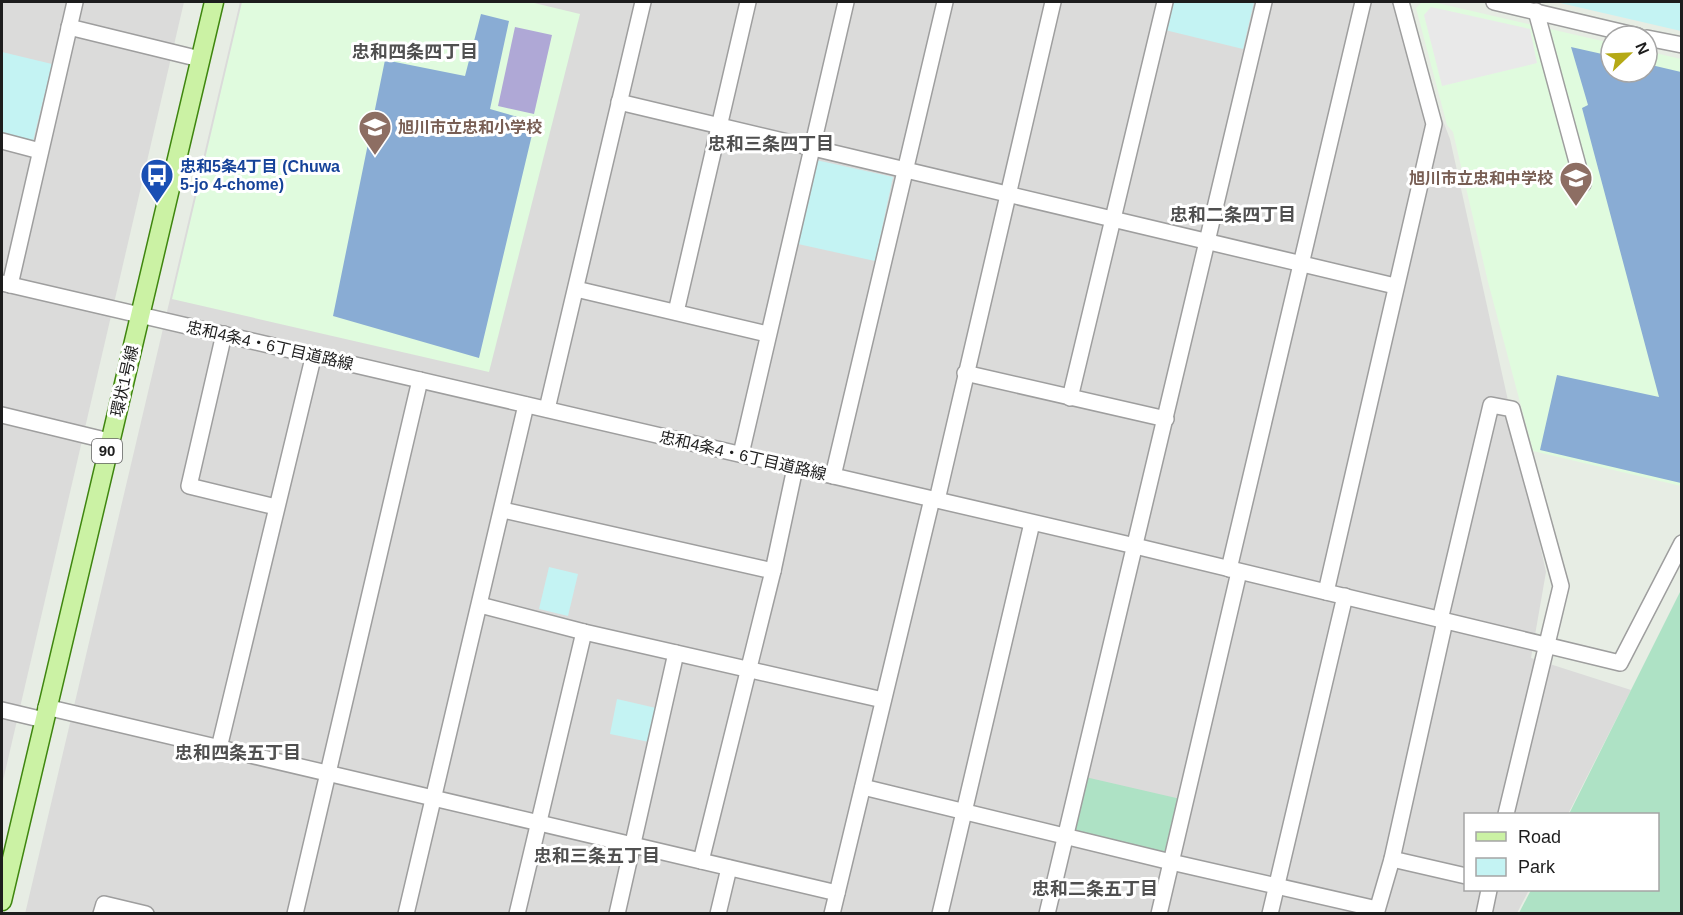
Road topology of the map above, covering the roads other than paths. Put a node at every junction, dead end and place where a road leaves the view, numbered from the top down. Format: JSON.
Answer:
{"nodes":[{"id":1,"x":75,"y":2,"type":"edge"},
{"id":2,"x":214,"y":2,"type":"edge"},
{"id":3,"x":643,"y":2,"type":"edge"},
{"id":4,"x":748,"y":2,"type":"edge"},
{"id":5,"x":846,"y":2,"type":"edge"},
{"id":6,"x":945,"y":2,"type":"edge"},
{"id":7,"x":1053,"y":2,"type":"edge"},
{"id":8,"x":1165,"y":2,"type":"edge"},
{"id":9,"x":1264,"y":2,"type":"edge"},
{"id":10,"x":1363,"y":2,"type":"edge"},
{"id":11,"x":1401,"y":2,"type":"edge"},
{"id":12,"x":1494,"y":2,"type":"edge"},
{"id":13,"x":1536,"y":11,"type":"junction"},
{"id":14,"x":1599,"y":26,"type":"edge"},
{"id":15,"x":69,"y":27,"type":"junction"},
{"id":16,"x":1659,"y":40,"type":"edge"},
{"id":17,"x":1682,"y":45,"type":"edge"},
{"id":18,"x":200,"y":58,"type":"junction"},
{"id":19,"x":619,"y":102,"type":"junction"},
{"id":20,"x":719,"y":124,"type":"junction"},
{"id":21,"x":2,"y":141,"type":"edge"},
{"id":22,"x":811,"y":147,"type":"junction"},
{"id":23,"x":40,"y":151,"type":"junction"},
{"id":24,"x":905,"y":170,"type":"junction"},
{"id":25,"x":1583,"y":184,"type":"dead end"},
{"id":26,"x":1007,"y":194,"type":"junction"},
{"id":27,"x":1114,"y":219,"type":"junction"},
{"id":28,"x":1206,"y":242,"type":"junction"},
{"id":29,"x":1301,"y":264,"type":"junction"},
{"id":30,"x":6,"y":284,"type":"edge"},
{"id":31,"x":1395,"y":286,"type":"junction"},
{"id":32,"x":576,"y":289,"type":"junction"},
{"id":33,"x":676,"y":312,"type":"junction"},
{"id":34,"x":139,"y":315,"type":"junction"},
{"id":35,"x":224,"y":334,"type":"junction"},
{"id":36,"x":767,"y":334,"type":"junction"},
{"id":37,"x":314,"y":354,"type":"junction"},
{"id":38,"x":965,"y":373,"type":"junction"},
{"id":39,"x":420,"y":380,"type":"junction"},
{"id":40,"x":1070,"y":398,"type":"junction"},
{"id":41,"x":526,"y":405,"type":"junction"},
{"id":42,"x":547,"y":409,"type":"junction"},
{"id":43,"x":2,"y":415,"type":"edge"},
{"id":44,"x":1166,"y":419,"type":"junction"},
{"id":45,"x":109,"y":441,"type":"junction"},
{"id":46,"x":741,"y":454,"type":"junction"},
{"id":47,"x":795,"y":468,"type":"junction"},
{"id":48,"x":833,"y":476,"type":"junction"},
{"id":49,"x":934,"y":500,"type":"junction"},
{"id":50,"x":276,"y":507,"type":"junction"},
{"id":51,"x":503,"y":510,"type":"junction"},
{"id":52,"x":1032,"y":523,"type":"junction"},
{"id":53,"x":1682,"y":543,"type":"edge"},
{"id":54,"x":1135,"y":546,"type":"junction"},
{"id":55,"x":1234,"y":571,"type":"junction"},
{"id":56,"x":773,"y":572,"type":"junction"},
{"id":57,"x":1326,"y":592,"type":"junction"},
{"id":58,"x":1345,"y":596,"type":"junction"},
{"id":59,"x":480,"y":605,"type":"junction"},
{"id":60,"x":1443,"y":620,"type":"junction"},
{"id":61,"x":584,"y":632,"type":"junction"},
{"id":62,"x":1545,"y":645,"type":"junction"},
{"id":63,"x":676,"y":653,"type":"junction"},
{"id":64,"x":747,"y":669,"type":"junction"},
{"id":65,"x":883,"y":700,"type":"junction"},
{"id":66,"x":2,"y":710,"type":"edge"},
{"id":67,"x":45,"y":714,"type":"junction"},
{"id":68,"x":219,"y":748,"type":"junction"},
{"id":69,"x":328,"y":774,"type":"junction"},
{"id":70,"x":863,"y":787,"type":"junction"},
{"id":71,"x":434,"y":798,"type":"junction"},
{"id":72,"x":964,"y":811,"type":"junction"},
{"id":73,"x":1506,"y":813,"type":"edge"},
{"id":74,"x":538,"y":823,"type":"junction"},
{"id":75,"x":1066,"y":836,"type":"junction"},
{"id":76,"x":633,"y":845,"type":"junction"},
{"id":77,"x":1392,"y":859,"type":"junction"},
{"id":78,"x":700,"y":861,"type":"junction"},
{"id":79,"x":1171,"y":862,"type":"junction"},
{"id":80,"x":729,"y":868,"type":"junction"},
{"id":81,"x":1464,"y":876,"type":"edge"},
{"id":82,"x":1276,"y":887,"type":"junction"},
{"id":83,"x":1489,"y":891,"type":"edge"},
{"id":84,"x":837,"y":893,"type":"junction"},
{"id":85,"x":2,"y":901,"type":"edge"},
{"id":86,"x":1377,"y":911,"type":"edge"},
{"id":87,"x":102,"y":914,"type":"edge"},
{"id":88,"x":146,"y":914,"type":"edge"},
{"id":89,"x":295,"y":914,"type":"edge"},
{"id":90,"x":406,"y":914,"type":"edge"},
{"id":91,"x":517,"y":914,"type":"edge"},
{"id":92,"x":617,"y":914,"type":"edge"},
{"id":93,"x":718,"y":914,"type":"edge"},
{"id":94,"x":832,"y":914,"type":"edge"},
{"id":95,"x":940,"y":914,"type":"edge"},
{"id":96,"x":1047,"y":914,"type":"edge"},
{"id":97,"x":1159,"y":914,"type":"edge"},
{"id":98,"x":1270,"y":914,"type":"edge"},
{"id":99,"x":1484,"y":914,"type":"edge"}],
"edges":[{"from":1,"to":15,"type":"street"},
{"from":2,"to":18,"type":"main road","name":"環状1号線","number":"90"},
{"from":3,"to":19,"type":"street"},
{"from":4,"to":20,"type":"street"},
{"from":5,"to":22,"type":"street"},
{"from":6,"to":24,"type":"street"},
{"from":7,"to":26,"type":"street"},
{"from":8,"to":27,"type":"street"},
{"from":9,"to":28,"type":"street"},
{"from":10,"to":29,"type":"street"},
{"from":11,"to":31,"type":"street"},
{"from":12,"to":13,"type":"street"},
{"from":13,"to":14,"type":"street"},
{"from":13,"to":25,"type":"street"},
{"from":15,"to":18,"type":"street"},
{"from":15,"to":23,"type":"street"},
{"from":16,"to":17,"type":"street"},
{"from":18,"to":34,"type":"main road","name":"環状1号線","number":"90"},
{"from":19,"to":20,"type":"street"},
{"from":19,"to":32,"type":"street"},
{"from":20,"to":22,"type":"street"},
{"from":20,"to":33,"type":"street"},
{"from":21,"to":23,"type":"street"},
{"from":22,"to":24,"type":"street"},
{"from":22,"to":36,"type":"street"},
{"from":23,"to":30,"type":"street"},
{"from":24,"to":26,"type":"street"},
{"from":24,"to":48,"type":"street"},
{"from":26,"to":27,"type":"street"},
{"from":26,"to":38,"type":"street"},
{"from":27,"to":28,"type":"street"},
{"from":27,"to":40,"type":"street"},
{"from":28,"to":29,"type":"street"},
{"from":28,"to":44,"type":"street"},
{"from":29,"to":31,"type":"street"},
{"from":29,"to":55,"type":"street"},
{"from":30,"to":34,"type":"street","name":"忠和4条4・6丁目道路線"},
{"from":31,"to":57,"type":"street"},
{"from":32,"to":33,"type":"street"},
{"from":32,"to":42,"type":"street"},
{"from":33,"to":36,"type":"street"},
{"from":34,"to":35,"type":"street","name":"忠和4条4・6丁目道路線"},
{"from":34,"to":45,"type":"main road","name":"環状1号線","number":"90"},
{"from":35,"to":37,"type":"street","name":"忠和4条4・6丁目道路線"},
{"from":35,"to":50,"type":"street"},
{"from":36,"to":46,"type":"street"},
{"from":37,"to":39,"type":"street","name":"忠和4条4・6丁目道路線"},
{"from":37,"to":50,"type":"street"},
{"from":38,"to":40,"type":"street"},
{"from":38,"to":49,"type":"street"},
{"from":39,"to":41,"type":"street","name":"忠和4条4・6丁目道路線"},
{"from":39,"to":69,"type":"street"},
{"from":40,"to":44,"type":"street"},
{"from":41,"to":42,"type":"street","name":"忠和4条4・6丁目道路線"},
{"from":41,"to":51,"type":"street"},
{"from":42,"to":46,"type":"street","name":"忠和4条4・6丁目道路線"},
{"from":43,"to":45,"type":"street"},
{"from":44,"to":54,"type":"street"},
{"from":45,"to":67,"type":"main road","name":"環状1号線","number":"90"},
{"from":46,"to":47,"type":"street","name":"忠和4条4・6丁目道路線"},
{"from":47,"to":48,"type":"street","name":"忠和4条4・6丁目道路線"},
{"from":47,"to":56,"type":"street"},
{"from":48,"to":49,"type":"street","name":"忠和4条4・6丁目道路線"},
{"from":49,"to":52,"type":"street","name":"忠和4条4・6丁目道路線"},
{"from":49,"to":65,"type":"street"},
{"from":50,"to":68,"type":"street"},
{"from":51,"to":56,"type":"street"},
{"from":51,"to":59,"type":"street"},
{"from":52,"to":54,"type":"street","name":"忠和4条4・6丁目道路線"},
{"from":52,"to":72,"type":"street"},
{"from":53,"to":62,"type":"street","name":"忠和4条4・6丁目道路線"},
{"from":54,"to":55,"type":"street","name":"忠和4条4・6丁目道路線"},
{"from":54,"to":75,"type":"street"},
{"from":55,"to":57,"type":"street","name":"忠和4条4・6丁目道路線"},
{"from":55,"to":79,"type":"street"},
{"from":56,"to":64,"type":"street"},
{"from":57,"to":58,"type":"street","name":"忠和4条4・6丁目道路線"},
{"from":58,"to":60,"type":"street","name":"忠和4条4・6丁目道路線"},
{"from":58,"to":82,"type":"street"},
{"from":59,"to":61,"type":"street"},
{"from":59,"to":71,"type":"street"},
{"from":60,"to":62,"type":"street","name":"忠和4条4・6丁目道路線"},
{"from":60,"to":62,"type":"street"},
{"from":60,"to":77,"type":"street"},
{"from":61,"to":63,"type":"street"},
{"from":61,"to":74,"type":"street"},
{"from":62,"to":73,"type":"street"},
{"from":63,"to":64,"type":"street"},
{"from":63,"to":76,"type":"street"},
{"from":64,"to":65,"type":"street"},
{"from":64,"to":78,"type":"street"},
{"from":65,"to":70,"type":"street"},
{"from":66,"to":67,"type":"street"},
{"from":67,"to":68,"type":"street"},
{"from":67,"to":85,"type":"main road","name":"環状1号線","number":"90"},
{"from":68,"to":69,"type":"street"},
{"from":69,"to":71,"type":"street"},
{"from":69,"to":89,"type":"street"},
{"from":70,"to":72,"type":"street"},
{"from":70,"to":84,"type":"street"},
{"from":71,"to":74,"type":"street"},
{"from":71,"to":90,"type":"street"},
{"from":72,"to":75,"type":"street"},
{"from":72,"to":95,"type":"street"},
{"from":74,"to":76,"type":"street"},
{"from":74,"to":91,"type":"street"},
{"from":75,"to":79,"type":"street"},
{"from":75,"to":96,"type":"street"},
{"from":76,"to":78,"type":"street"},
{"from":76,"to":92,"type":"street"},
{"from":77,"to":81,"type":"street"},
{"from":77,"to":86,"type":"street"},
{"from":78,"to":80,"type":"street"},
{"from":79,"to":82,"type":"street"},
{"from":79,"to":97,"type":"street"},
{"from":80,"to":84,"type":"street"},
{"from":80,"to":93,"type":"street"},
{"from":82,"to":86,"type":"street"},
{"from":82,"to":98,"type":"street"},
{"from":83,"to":99,"type":"street"},
{"from":84,"to":94,"type":"street"},
{"from":87,"to":88,"type":"street"}]}
